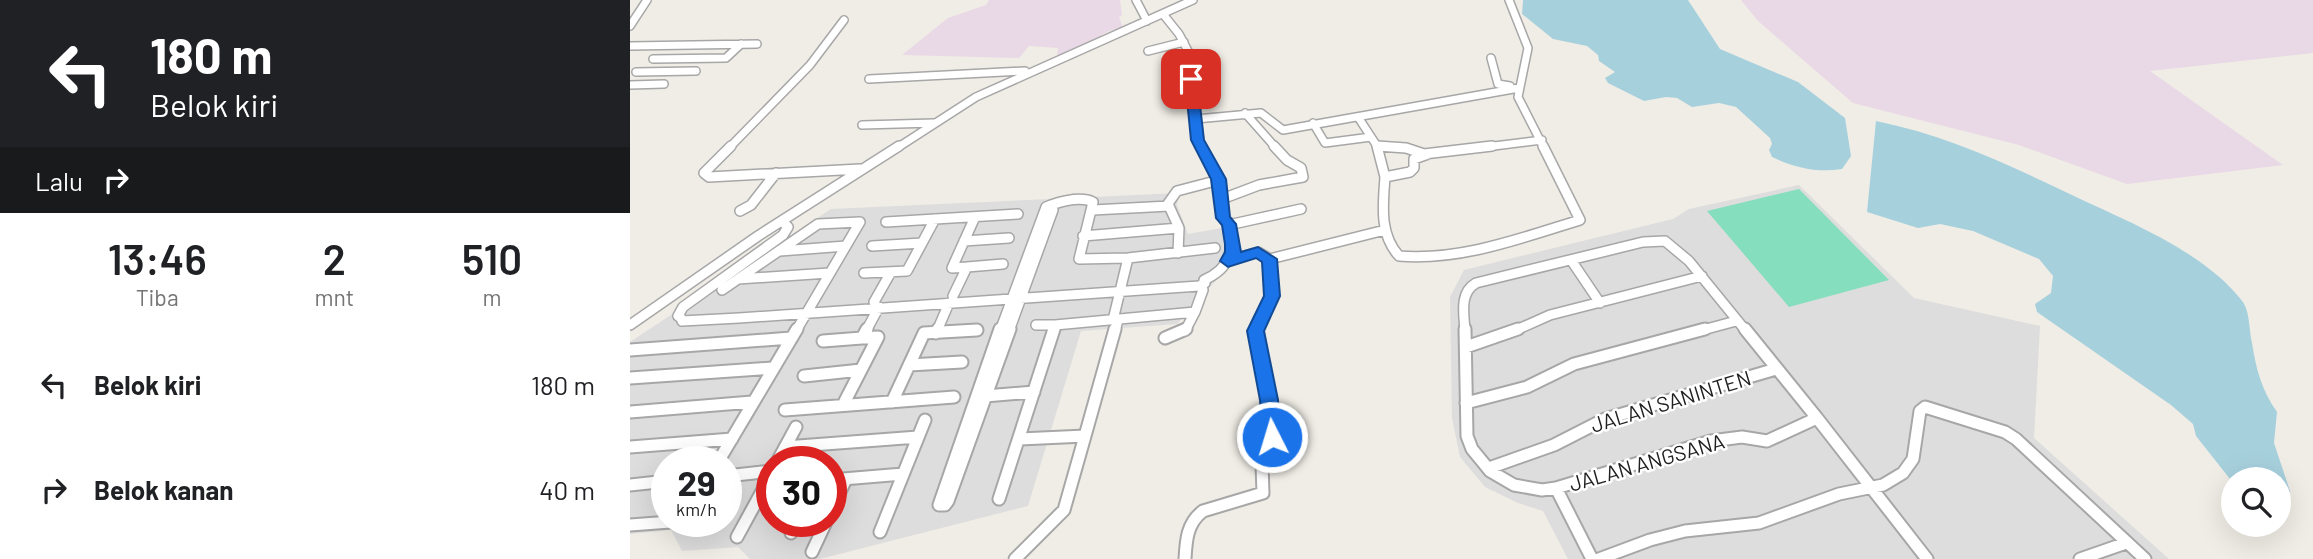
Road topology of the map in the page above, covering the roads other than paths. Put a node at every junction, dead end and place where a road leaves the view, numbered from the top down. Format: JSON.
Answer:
{"nodes":[{"id":1,"x":647,"y":0,"type":"edge"},
{"id":2,"x":1136,"y":0,"type":"edge"},
{"id":3,"x":1193,"y":0,"type":"edge"},
{"id":4,"x":1509,"y":0,"type":"edge"},
{"id":5,"x":1163,"y":14,"type":"junction"},
{"id":6,"x":844,"y":20,"type":"dead end"},
{"id":7,"x":1147,"y":21,"type":"junction"},
{"id":8,"x":630,"y":26,"type":"edge"},
{"id":9,"x":1184,"y":42,"type":"junction"},
{"id":10,"x":741,"y":44,"type":"junction"},
{"id":11,"x":757,"y":44,"type":"dead end"},
{"id":12,"x":669,"y":45,"type":"junction"},
{"id":13,"x":630,"y":46,"type":"edge"},
{"id":14,"x":640,"y":46,"type":"junction"},
{"id":15,"x":1148,"y":51,"type":"dead end"},
{"id":16,"x":630,"y":53,"type":"edge"},
{"id":17,"x":1491,"y":58,"type":"dead end"},
{"id":18,"x":653,"y":59,"type":"junction"},
{"id":19,"x":696,"y":71,"type":"dead end"},
{"id":20,"x":1033,"y":71,"type":"junction"},
{"id":21,"x":633,"y":75,"type":"edge"},
{"id":22,"x":869,"y":79,"type":"dead end"},
{"id":23,"x":630,"y":85,"type":"edge"},
{"id":24,"x":664,"y":85,"type":"dead end"},
{"id":25,"x":1518,"y":88,"type":"junction"},
{"id":26,"x":1245,"y":113,"type":"junction"},
{"id":27,"x":1358,"y":117,"type":"junction"},
{"id":28,"x":1196,"y":119,"type":"junction"},
{"id":29,"x":934,"y":123,"type":"junction"},
{"id":30,"x":1313,"y":123,"type":"junction"},
{"id":31,"x":862,"y":125,"type":"dead end"},
{"id":32,"x":1371,"y":137,"type":"junction"},
{"id":33,"x":1542,"y":141,"type":"junction"},
{"id":34,"x":1377,"y":146,"type":"junction"},
{"id":35,"x":1428,"y":155,"type":"junction"},
{"id":36,"x":861,"y":169,"type":"junction"},
{"id":37,"x":775,"y":173,"type":"junction"},
{"id":38,"x":1385,"y":177,"type":"junction"},
{"id":39,"x":1219,"y":180,"type":"junction"},
{"id":40,"x":1222,"y":199,"type":"junction"},
{"id":41,"x":1167,"y":205,"type":"junction"},
{"id":42,"x":1301,"y":209,"type":"dead end"},
{"id":43,"x":1093,"y":210,"type":"junction"},
{"id":44,"x":740,"y":211,"type":"dead end"},
{"id":45,"x":1018,"y":214,"type":"dead end"},
{"id":46,"x":975,"y":217,"type":"junction"},
{"id":47,"x":935,"y":219,"type":"junction"},
{"id":48,"x":782,"y":220,"type":"junction"},
{"id":49,"x":886,"y":222,"type":"dead end"},
{"id":50,"x":1229,"y":224,"type":"junction"},
{"id":51,"x":1179,"y":228,"type":"junction"},
{"id":52,"x":1385,"y":230,"type":"junction"},
{"id":53,"x":1083,"y":236,"type":"junction"},
{"id":54,"x":1009,"y":238,"type":"dead end"},
{"id":55,"x":964,"y":242,"type":"junction"},
{"id":56,"x":922,"y":243,"type":"junction"},
{"id":57,"x":846,"y":246,"type":"junction"},
{"id":58,"x":872,"y":246,"type":"dead end"},
{"id":59,"x":1215,"y":248,"type":"dead end"},
{"id":60,"x":779,"y":251,"type":"junction"},
{"id":61,"x":1178,"y":253,"type":"junction"},
{"id":62,"x":1128,"y":258,"type":"junction"},
{"id":63,"x":1270,"y":259,"type":"junction"},
{"id":64,"x":1572,"y":260,"type":"junction"},
{"id":65,"x":1228,"y":261,"type":"junction"},
{"id":66,"x":1003,"y":264,"type":"dead end"},
{"id":67,"x":967,"y":267,"type":"junction"},
{"id":68,"x":891,"y":272,"type":"junction"},
{"id":69,"x":828,"y":273,"type":"junction"},
{"id":70,"x":864,"y":273,"type":"dead end"},
{"id":71,"x":1702,"y":276,"type":"junction"},
{"id":72,"x":738,"y":279,"type":"junction"},
{"id":73,"x":1203,"y":283,"type":"junction"},
{"id":74,"x":1119,"y":288,"type":"junction"},
{"id":75,"x":722,"y":290,"type":"dead end"},
{"id":76,"x":951,"y":300,"type":"junction"},
{"id":77,"x":1016,"y":301,"type":"junction"},
{"id":78,"x":1600,"y":303,"type":"junction"},
{"id":79,"x":877,"y":305,"type":"junction"},
{"id":80,"x":807,"y":310,"type":"junction"},
{"id":81,"x":1195,"y":312,"type":"junction"},
{"id":82,"x":1115,"y":320,"type":"junction"},
{"id":83,"x":1736,"y":321,"type":"junction"},
{"id":84,"x":630,"y":324,"type":"edge"},
{"id":85,"x":1055,"y":324,"type":"junction"},
{"id":86,"x":1037,"y":325,"type":"dead end"},
{"id":87,"x":977,"y":330,"type":"dead end"},
{"id":88,"x":936,"y":333,"type":"junction"},
{"id":89,"x":791,"y":338,"type":"junction"},
{"id":90,"x":862,"y":338,"type":"junction"},
{"id":91,"x":1164,"y":338,"type":"dead end"},
{"id":92,"x":823,"y":341,"type":"dead end"},
{"id":93,"x":1466,"y":347,"type":"junction"},
{"id":94,"x":999,"y":348,"type":"junction"},
{"id":95,"x":630,"y":349,"type":"edge"},
{"id":96,"x":962,"y":362,"type":"dead end"},
{"id":97,"x":909,"y":365,"type":"junction"},
{"id":98,"x":773,"y":368,"type":"junction"},
{"id":99,"x":1776,"y":369,"type":"junction"},
{"id":100,"x":861,"y":370,"type":"junction"},
{"id":101,"x":804,"y":376,"type":"dead end"},
{"id":102,"x":630,"y":379,"type":"edge"},
{"id":103,"x":1034,"y":392,"type":"junction"},
{"id":104,"x":985,"y":396,"type":"junction"},
{"id":105,"x":954,"y":397,"type":"dead end"},
{"id":106,"x":752,"y":402,"type":"junction"},
{"id":107,"x":892,"y":402,"type":"junction"},
{"id":108,"x":1466,"y":402,"type":"junction"},
{"id":109,"x":843,"y":405,"type":"junction"},
{"id":110,"x":785,"y":410,"type":"dead end"},
{"id":111,"x":630,"y":412,"type":"edge"},
{"id":112,"x":1817,"y":418,"type":"junction"},
{"id":113,"x":925,"y":420,"type":"dead end"},
{"id":114,"x":796,"y":427,"type":"dead end"},
{"id":115,"x":1085,"y":436,"type":"junction"},
{"id":116,"x":918,"y":437,"type":"junction"},
{"id":117,"x":732,"y":439,"type":"junction"},
{"id":118,"x":1020,"y":439,"type":"junction"},
{"id":119,"x":728,"y":446,"type":"edge"},
{"id":120,"x":786,"y":446,"type":"edge"},
{"id":121,"x":798,"y":446,"type":"edge"},
{"id":122,"x":630,"y":447,"type":"edge"},
{"id":123,"x":1489,"y":468,"type":"junction"},
{"id":124,"x":903,"y":474,"type":"junction"},
{"id":125,"x":847,"y":478,"type":"edge"},
{"id":126,"x":651,"y":483,"type":"edge"},
{"id":127,"x":630,"y":485,"type":"edge"},
{"id":128,"x":1556,"y":488,"type":"junction"},
{"id":129,"x":1871,"y":488,"type":"junction"},
{"id":130,"x":999,"y":499,"type":"dead end"},
{"id":131,"x":756,"y":505,"type":"edge"},
{"id":132,"x":651,"y":524,"type":"edge"},
{"id":133,"x":630,"y":526,"type":"edge"},
{"id":134,"x":742,"y":529,"type":"edge"},
{"id":135,"x":880,"y":532,"type":"dead end"},
{"id":136,"x":819,"y":537,"type":"edge"},
{"id":137,"x":2126,"y":543,"type":"junction"},
{"id":138,"x":812,"y":552,"type":"dead end"},
{"id":139,"x":1015,"y":559,"type":"edge"},
{"id":140,"x":1185,"y":559,"type":"edge"},
{"id":141,"x":1592,"y":559,"type":"edge"},
{"id":142,"x":1599,"y":559,"type":"edge"},
{"id":143,"x":1927,"y":559,"type":"edge"},
{"id":144,"x":2080,"y":559,"type":"edge"},
{"id":145,"x":2145,"y":559,"type":"edge"}],
"edges":[{"from":1,"to":8,"type":"street"},
{"from":2,"to":7,"type":"street"},
{"from":3,"to":5,"type":"street"},
{"from":4,"to":25,"type":"street"},
{"from":5,"to":7,"type":"street"},
{"from":5,"to":9,"type":"street"},
{"from":6,"to":37,"type":"street"},
{"from":7,"to":20,"type":"street"},
{"from":9,"to":15,"type":"street"},
{"from":9,"to":28,"type":"street"},
{"from":10,"to":11,"type":"street"},
{"from":10,"to":12,"type":"street"},
{"from":10,"to":18,"type":"street"},
{"from":12,"to":14,"type":"street"},
{"from":12,"to":18,"type":"street"},
{"from":13,"to":14,"type":"street"},
{"from":14,"to":16,"type":"street"},
{"from":17,"to":25,"type":"street"},
{"from":18,"to":21,"type":"street"},
{"from":19,"to":21,"type":"street"},
{"from":20,"to":22,"type":"street"},
{"from":20,"to":29,"type":"street"},
{"from":23,"to":24,"type":"street"},
{"from":25,"to":27,"type":"street"},
{"from":25,"to":33,"type":"street"},
{"from":26,"to":28,"type":"street"},
{"from":26,"to":30,"type":"street"},
{"from":26,"to":40,"type":"street"},
{"from":27,"to":30,"type":"street"},
{"from":27,"to":32,"type":"street"},
{"from":28,"to":39,"type":"street"},
{"from":29,"to":31,"type":"street"},
{"from":29,"to":36,"type":"street"},
{"from":30,"to":32,"type":"street"},
{"from":32,"to":34,"type":"street"},
{"from":33,"to":35,"type":"street"},
{"from":33,"to":52,"type":"street"},
{"from":34,"to":35,"type":"street"},
{"from":34,"to":38,"type":"street"},
{"from":35,"to":38,"type":"street"},
{"from":36,"to":37,"type":"street"},
{"from":36,"to":48,"type":"street"},
{"from":37,"to":44,"type":"street"},
{"from":38,"to":52,"type":"street"},
{"from":39,"to":40,"type":"street"},
{"from":39,"to":41,"type":"street"},
{"from":40,"to":50,"type":"street"},
{"from":41,"to":43,"type":"street"},
{"from":41,"to":51,"type":"street"},
{"from":42,"to":50,"type":"street"},
{"from":43,"to":53,"type":"street"},
{"from":43,"to":77,"type":"street"},
{"from":45,"to":46,"type":"street"},
{"from":46,"to":47,"type":"street"},
{"from":46,"to":55,"type":"street"},
{"from":47,"to":49,"type":"street"},
{"from":47,"to":56,"type":"street"},
{"from":48,"to":80,"type":"street"},
{"from":48,"to":84,"type":"street"},
{"from":50,"to":65,"type":"street"},
{"from":51,"to":53,"type":"street"},
{"from":51,"to":61,"type":"street"},
{"from":52,"to":63,"type":"street"},
{"from":53,"to":62,"type":"street"},
{"from":54,"to":55,"type":"street"},
{"from":55,"to":67,"type":"street"},
{"from":56,"to":58,"type":"street"},
{"from":56,"to":68,"type":"street"},
{"from":57,"to":60,"type":"street"},
{"from":57,"to":60,"type":"street"},
{"from":57,"to":69,"type":"street"},
{"from":59,"to":61,"type":"street"},
{"from":60,"to":72,"type":"street"},
{"from":61,"to":62,"type":"street"},
{"from":62,"to":74,"type":"street"},
{"from":63,"to":65,"type":"street"},
{"from":63,"to":140,"type":"street"},
{"from":64,"to":71,"type":"street"},
{"from":64,"to":78,"type":"street"},
{"from":64,"to":93,"type":"street"},
{"from":65,"to":73,"type":"street"},
{"from":66,"to":67,"type":"street"},
{"from":67,"to":76,"type":"street"},
{"from":68,"to":70,"type":"street"},
{"from":68,"to":79,"type":"street"},
{"from":69,"to":72,"type":"street"},
{"from":69,"to":80,"type":"street"},
{"from":71,"to":78,"type":"street"},
{"from":71,"to":83,"type":"street"},
{"from":72,"to":75,"type":"street"},
{"from":73,"to":74,"type":"street"},
{"from":73,"to":81,"type":"street"},
{"from":74,"to":77,"type":"street"},
{"from":74,"to":82,"type":"street"},
{"from":76,"to":77,"type":"street"},
{"from":76,"to":79,"type":"street"},
{"from":76,"to":88,"type":"street"},
{"from":77,"to":94,"type":"street"},
{"from":78,"to":93,"type":"street"},
{"from":79,"to":80,"type":"street"},
{"from":79,"to":90,"type":"street"},
{"from":80,"to":89,"type":"street"},
{"from":81,"to":82,"type":"street"},
{"from":81,"to":91,"type":"street"},
{"from":82,"to":85,"type":"street"},
{"from":82,"to":115,"type":"street"},
{"from":83,"to":99,"type":"street"},
{"from":83,"to":108,"type":"street"},
{"from":85,"to":86,"type":"street"},
{"from":85,"to":103,"type":"street"},
{"from":87,"to":88,"type":"street"},
{"from":88,"to":97,"type":"street"},
{"from":89,"to":95,"type":"street"},
{"from":89,"to":98,"type":"street"},
{"from":90,"to":92,"type":"street"},
{"from":90,"to":100,"type":"street"},
{"from":93,"to":108,"type":"street"},
{"from":94,"to":104,"type":"street"},
{"from":94,"to":104,"type":"street"},
{"from":96,"to":97,"type":"street"},
{"from":97,"to":107,"type":"street"},
{"from":98,"to":102,"type":"street"},
{"from":98,"to":106,"type":"street"},
{"from":99,"to":112,"type":"street"},
{"from":99,"to":123,"type":"street","name":"JALAN SANINTEN"},
{"from":100,"to":101,"type":"street"},
{"from":100,"to":109,"type":"street"},
{"from":103,"to":104,"type":"street"},
{"from":103,"to":118,"type":"street"},
{"from":105,"to":107,"type":"street"},
{"from":106,"to":111,"type":"street"},
{"from":106,"to":117,"type":"street"},
{"from":107,"to":109,"type":"street"},
{"from":108,"to":123,"type":"street"},
{"from":109,"to":110,"type":"street"},
{"from":112,"to":128,"type":"street","name":"JALAN ANGSANA"},
{"from":112,"to":129,"type":"street"},
{"from":113,"to":116,"type":"street"},
{"from":114,"to":120,"type":"street"},
{"from":115,"to":118,"type":"street"},
{"from":115,"to":139,"type":"street"},
{"from":116,"to":121,"type":"street"},
{"from":116,"to":124,"type":"street"},
{"from":117,"to":119,"type":"street"},
{"from":117,"to":122,"type":"street"},
{"from":118,"to":130,"type":"street"},
{"from":123,"to":128,"type":"street","name":"JALAN ANGSANA"},
{"from":124,"to":125,"type":"street"},
{"from":124,"to":135,"type":"street"},
{"from":126,"to":127,"type":"street"},
{"from":128,"to":141,"type":"street"},
{"from":129,"to":137,"type":"street"},
{"from":129,"to":142,"type":"street"},
{"from":129,"to":143,"type":"street"},
{"from":131,"to":134,"type":"street"},
{"from":132,"to":133,"type":"street"},
{"from":136,"to":138,"type":"street"},
{"from":137,"to":144,"type":"street"},
{"from":137,"to":145,"type":"street"}]}
